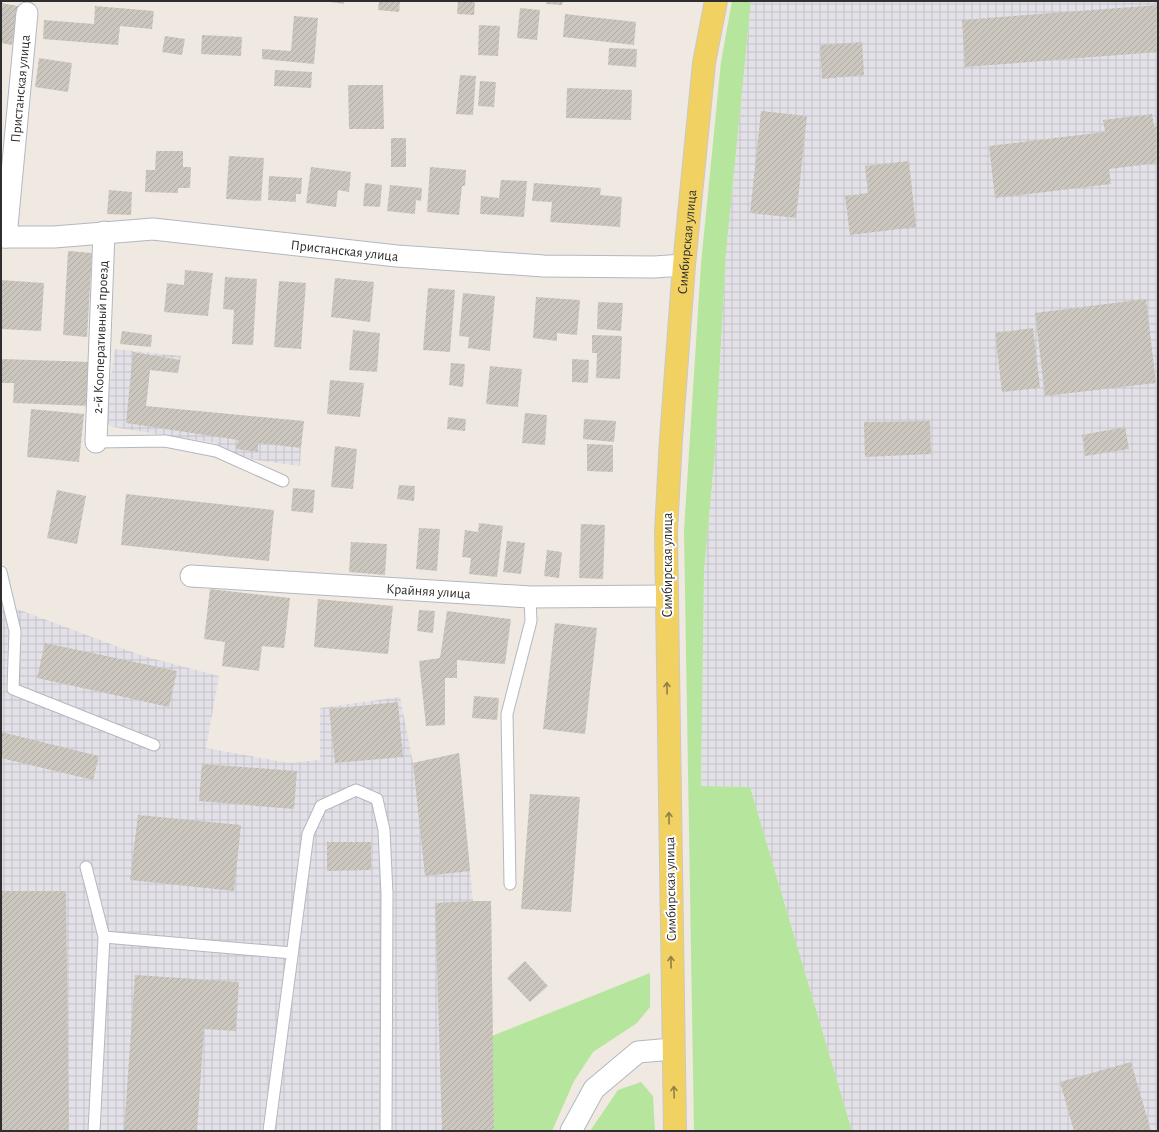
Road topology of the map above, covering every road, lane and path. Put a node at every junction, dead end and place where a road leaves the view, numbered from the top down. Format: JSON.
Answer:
{"nodes":[{"id":1,"x":716,"y":1,"type":"edge"},
{"id":2,"x":27,"y":13,"type":"dead end"},
{"id":3,"x":104,"y":232,"type":"junction"},
{"id":4,"x":4,"y":237,"type":"edge"},
{"id":5,"x":684,"y":265,"type":"junction"},
{"id":6,"x":96,"y":442,"type":"joint"},
{"id":7,"x":283,"y":481,"type":"dead end"},
{"id":8,"x":1,"y":572,"type":"edge"},
{"id":9,"x":191,"y":576,"type":"dead end"},
{"id":10,"x":666,"y":596,"type":"junction"},
{"id":11,"x":530,"y":597,"type":"junction"},
{"id":12,"x":154,"y":745,"type":"dead end"},
{"id":13,"x":86,"y":866,"type":"dead end"},
{"id":14,"x":510,"y":884,"type":"dead end"},
{"id":15,"x":104,"y":937,"type":"junction"},
{"id":16,"x":292,"y":953,"type":"junction"},
{"id":17,"x":672,"y":1049,"type":"junction"},
{"id":18,"x":94,"y":1131,"type":"edge"},
{"id":19,"x":268,"y":1131,"type":"edge"},
{"id":20,"x":386,"y":1131,"type":"edge"},
{"id":21,"x":571,"y":1131,"type":"edge"},
{"id":22,"x":675,"y":1131,"type":"edge"}],
"edges":[{"from":1,"to":5,"type":"main road","name":"Симбирская улица"},
{"from":2,"to":4,"type":"street","name":"Пристанская улица"},
{"from":3,"to":4,"type":"street","name":"Пристанская улица"},
{"from":3,"to":5,"type":"street","name":"Пристанская улица"},
{"from":3,"to":6,"type":"street","name":"2-й Кооперативный проезд"},
{"from":5,"to":10,"type":"main road","name":"Симбирская улица"},
{"from":6,"to":7,"type":"lane"},
{"from":8,"to":12,"type":"lane"},
{"from":9,"to":11,"type":"street","name":"Крайняя улица"},
{"from":10,"to":11,"type":"street","name":"Крайняя улица"},
{"from":17,"to":10,"type":"main road","name":"Симбирская улица","one_way":true},
{"from":11,"to":14,"type":"lane"},
{"from":13,"to":15,"type":"lane"},
{"from":15,"to":16,"type":"lane"},
{"from":15,"to":18,"type":"lane"},
{"from":16,"to":19,"type":"lane"},
{"from":16,"to":20,"type":"lane"},
{"from":17,"to":21,"type":"street"},
{"from":22,"to":17,"type":"main road","name":"Симбирская улица","one_way":true}]}
